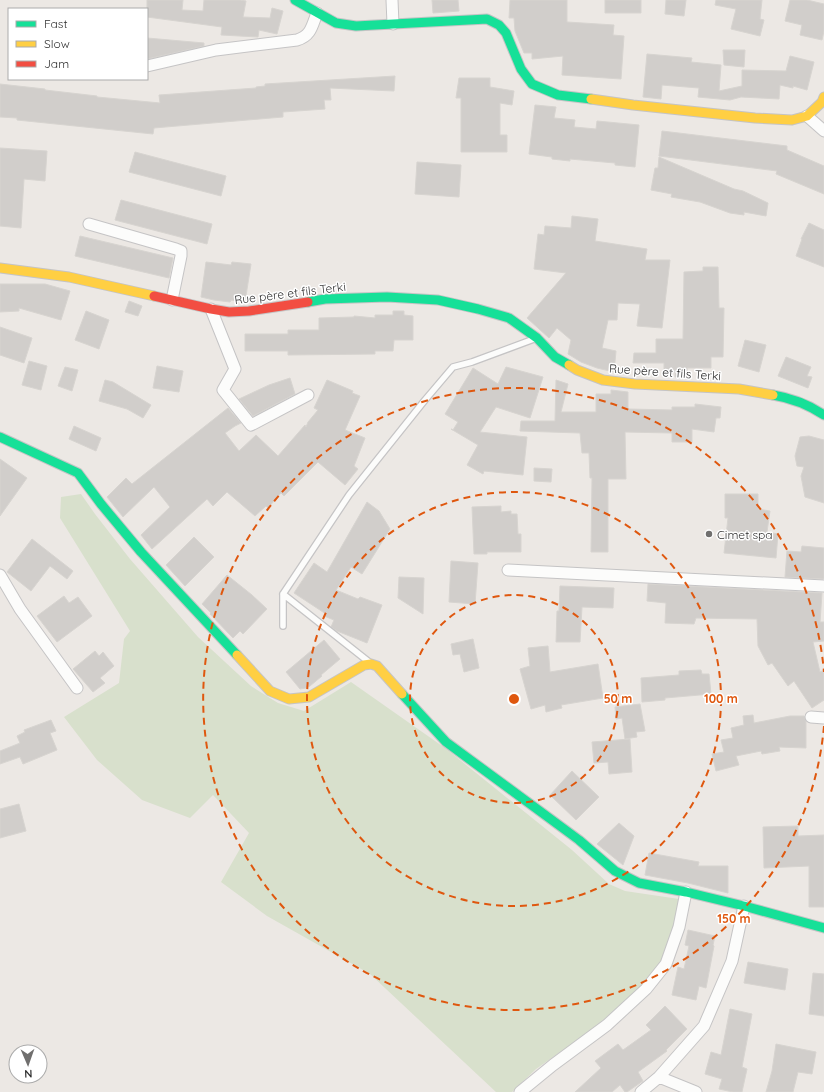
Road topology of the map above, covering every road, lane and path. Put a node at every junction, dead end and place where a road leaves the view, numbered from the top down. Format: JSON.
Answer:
{"nodes":[{"id":1,"x":295,"y":0,"type":"edge"},
{"id":2,"x":392,"y":0,"type":"edge"},
{"id":3,"x":317,"y":13,"type":"junction"},
{"id":4,"x":393,"y":24,"type":"junction"},
{"id":5,"x":148,"y":66,"type":"edge"},
{"id":6,"x":824,"y":97,"type":"edge"},
{"id":7,"x":807,"y":116,"type":"junction"},
{"id":8,"x":824,"y":131,"type":"edge"},
{"id":9,"x":89,"y":224,"type":"dead end"},
{"id":10,"x":0,"y":268,"type":"edge"},
{"id":11,"x":172,"y":300,"type":"junction"},
{"id":12,"x":211,"y":309,"type":"junction"},
{"id":13,"x":538,"y":338,"type":"junction"},
{"id":14,"x":308,"y":395,"type":"dead end"},
{"id":15,"x":824,"y":415,"type":"edge"},
{"id":16,"x":0,"y":437,"type":"edge"},
{"id":17,"x":508,"y":570,"type":"dead end"},
{"id":18,"x":0,"y":575,"type":"edge"},
{"id":19,"x":824,"y":586,"type":"edge"},
{"id":20,"x":283,"y":594,"type":"junction"},
{"id":21,"x":283,"y":626,"type":"dead end"},
{"id":22,"x":371,"y":664,"type":"junction"},
{"id":23,"x":78,"y":688,"type":"dead end"},
{"id":24,"x":810,"y":717,"type":"dead end"},
{"id":25,"x":824,"y":718,"type":"edge"},
{"id":26,"x":686,"y":892,"type":"junction"},
{"id":27,"x":744,"y":906,"type":"junction"},
{"id":28,"x":824,"y":928,"type":"edge"},
{"id":29,"x":659,"y":1077,"type":"junction"},
{"id":30,"x":520,"y":1092,"type":"edge"},
{"id":31,"x":641,"y":1092,"type":"edge"},
{"id":32,"x":696,"y":1092,"type":"edge"}],
"edges":[{"from":1,"to":3,"type":"street"},
{"from":2,"to":4,"type":"street"},
{"from":3,"to":4,"type":"street"},
{"from":3,"to":5,"type":"street"},
{"from":4,"to":7,"type":"street"},
{"from":6,"to":7,"type":"street"},
{"from":7,"to":8,"type":"street"},
{"from":9,"to":11,"type":"street"},
{"from":10,"to":11,"type":"street","name":"Rue père et fils Terki"},
{"from":11,"to":12,"type":"street","name":"Rue père et fils Terki"},
{"from":12,"to":13,"type":"street","name":"Rue père et fils Terki"},
{"from":12,"to":14,"type":"street"},
{"from":13,"to":15,"type":"street","name":"Rue père et fils Terki"},
{"from":13,"to":20,"type":"lane"},
{"from":16,"to":22,"type":"street"},
{"from":17,"to":19,"type":"street"},
{"from":18,"to":23,"type":"street"},
{"from":20,"to":21,"type":"lane"},
{"from":20,"to":22,"type":"lane"},
{"from":22,"to":26,"type":"street"},
{"from":24,"to":25,"type":"street"},
{"from":26,"to":27,"type":"street"},
{"from":26,"to":30,"type":"street"},
{"from":27,"to":28,"type":"street"},
{"from":27,"to":29,"type":"street"},
{"from":29,"to":31,"type":"street"},
{"from":29,"to":32,"type":"street"}]}
